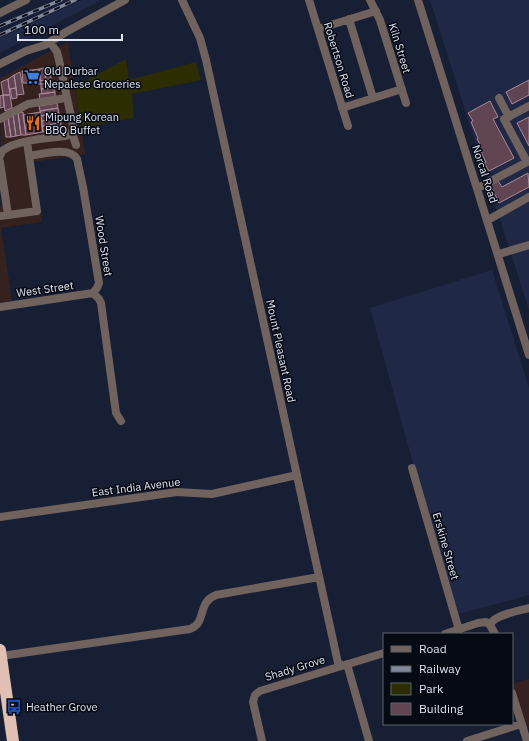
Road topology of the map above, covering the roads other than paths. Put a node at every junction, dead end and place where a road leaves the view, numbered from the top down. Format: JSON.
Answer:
{"nodes":[{"id":1,"x":26,"y":0,"type":"edge"},
{"id":2,"x":125,"y":0,"type":"edge"},
{"id":3,"x":182,"y":0,"type":"edge"},
{"id":4,"x":309,"y":0,"type":"edge"},
{"id":5,"x":370,"y":0,"type":"edge"},
{"id":6,"x":418,"y":0,"type":"edge"},
{"id":7,"x":376,"y":11,"type":"junction"},
{"id":8,"x":0,"y":13,"type":"edge"},
{"id":9,"x":349,"y":19,"type":"junction"},
{"id":10,"x":318,"y":29,"type":"junction"},
{"id":11,"x":50,"y":42,"type":"junction"},
{"id":12,"x":0,"y":64,"type":"edge"},
{"id":13,"x":402,"y":90,"type":"junction"},
{"id":14,"x":66,"y":98,"type":"junction"},
{"id":15,"x":373,"y":98,"type":"junction"},
{"id":16,"x":499,"y":98,"type":"dead end"},
{"id":17,"x":406,"y":103,"type":"dead end"},
{"id":18,"x":529,"y":106,"type":"edge"},
{"id":19,"x":342,"y":108,"type":"junction"},
{"id":20,"x":509,"y":116,"type":"junction"},
{"id":21,"x":0,"y":118,"type":"edge"},
{"id":22,"x":348,"y":126,"type":"dead end"},
{"id":23,"x":72,"y":132,"type":"junction"},
{"id":24,"x":27,"y":142,"type":"junction"},
{"id":25,"x":76,"y":145,"type":"dead end"},
{"id":26,"x":1,"y":152,"type":"edge"},
{"id":27,"x":29,"y":156,"type":"junction"},
{"id":28,"x":528,"y":161,"type":"edge"},
{"id":29,"x":0,"y":162,"type":"edge"},
{"id":30,"x":478,"y":188,"type":"junction"},
{"id":31,"x":529,"y":197,"type":"edge"},
{"id":32,"x":4,"y":215,"type":"edge"},
{"id":33,"x":488,"y":220,"type":"junction"},
{"id":34,"x":529,"y":245,"type":"edge"},
{"id":35,"x":498,"y":254,"type":"junction"},
{"id":36,"x":94,"y":293,"type":"junction"},
{"id":37,"x":0,"y":306,"type":"edge"},
{"id":38,"x":529,"y":354,"type":"edge"},
{"id":39,"x":121,"y":421,"type":"dead end"},
{"id":40,"x":412,"y":468,"type":"dead end"},
{"id":41,"x":297,"y":475,"type":"junction"},
{"id":42,"x":0,"y":517,"type":"edge"},
{"id":43,"x":319,"y":577,"type":"junction"},
{"id":44,"x":529,"y":608,"type":"edge"},
{"id":45,"x":490,"y":625,"type":"junction"},
{"id":46,"x":459,"y":630,"type":"junction"},
{"id":47,"x":448,"y":633,"type":"edge"},
{"id":48,"x":494,"y":633,"type":"edge"},
{"id":49,"x":0,"y":653,"type":"edge"},
{"id":50,"x":383,"y":653,"type":"edge"},
{"id":51,"x":344,"y":665,"type":"junction"},
{"id":52,"x":513,"y":696,"type":"edge"},
{"id":53,"x":521,"y":724,"type":"junction"},
{"id":54,"x":527,"y":738,"type":"edge"},
{"id":55,"x":13,"y":741,"type":"edge"},
{"id":56,"x":262,"y":741,"type":"edge"},
{"id":57,"x":370,"y":741,"type":"edge"},
{"id":58,"x":467,"y":741,"type":"edge"}],
"edges":[{"from":1,"to":8,"type":"street"},
{"from":2,"to":11,"type":"street"},
{"from":3,"to":41,"type":"street","name":"Mount Pleasant Road"},
{"from":4,"to":10,"type":"street","name":"Robertson Road"},
{"from":5,"to":7,"type":"street","name":"Kiln Street"},
{"from":6,"to":30,"type":"street","name":"Norcal Road"},
{"from":7,"to":9,"type":"street"},
{"from":7,"to":13,"type":"street","name":"Kiln Street"},
{"from":9,"to":10,"type":"street"},
{"from":9,"to":15,"type":"street"},
{"from":10,"to":19,"type":"street","name":"Robertson Road"},
{"from":11,"to":12,"type":"street"},
{"from":11,"to":14,"type":"street"},
{"from":13,"to":15,"type":"street"},
{"from":13,"to":17,"type":"street","name":"Kiln Street"},
{"from":14,"to":21,"type":"street"},
{"from":14,"to":23,"type":"street"},
{"from":15,"to":19,"type":"street"},
{"from":16,"to":20,"type":"street"},
{"from":18,"to":20,"type":"street"},
{"from":19,"to":22,"type":"street","name":"Robertson Road"},
{"from":20,"to":28,"type":"street"},
{"from":23,"to":24,"type":"street"},
{"from":23,"to":25,"type":"street"},
{"from":24,"to":26,"type":"street"},
{"from":24,"to":27,"type":"street"},
{"from":27,"to":32,"type":"street"},
{"from":27,"to":36,"type":"street","name":"Wood Street"},
{"from":28,"to":30,"type":"street"},
{"from":29,"to":32,"type":"street"},
{"from":30,"to":33,"type":"street","name":"Norcal Road"},
{"from":31,"to":33,"type":"street"},
{"from":33,"to":35,"type":"street","name":"Norcal Road"},
{"from":34,"to":35,"type":"street"},
{"from":35,"to":38,"type":"street","name":"Norcal Road"},
{"from":36,"to":37,"type":"street","name":"West Street"},
{"from":36,"to":39,"type":"street"},
{"from":40,"to":46,"type":"street","name":"Erskine Street"},
{"from":41,"to":42,"type":"street","name":"East India Avenue"},
{"from":41,"to":43,"type":"street","name":"Mount Pleasant Road"},
{"from":43,"to":49,"type":"street"},
{"from":43,"to":51,"type":"street","name":"Mount Pleasant Road"},
{"from":44,"to":45,"type":"street"},
{"from":45,"to":46,"type":"street"},
{"from":45,"to":48,"type":"street"},
{"from":46,"to":47,"type":"street"},
{"from":49,"to":55,"type":"highway"},
{"from":50,"to":51,"type":"street"},
{"from":51,"to":56,"type":"street","name":"Shady Grove"},
{"from":51,"to":57,"type":"street","name":"Mount Pleasant Road"},
{"from":52,"to":53,"type":"street"},
{"from":53,"to":54,"type":"street"},
{"from":53,"to":58,"type":"street"}]}
